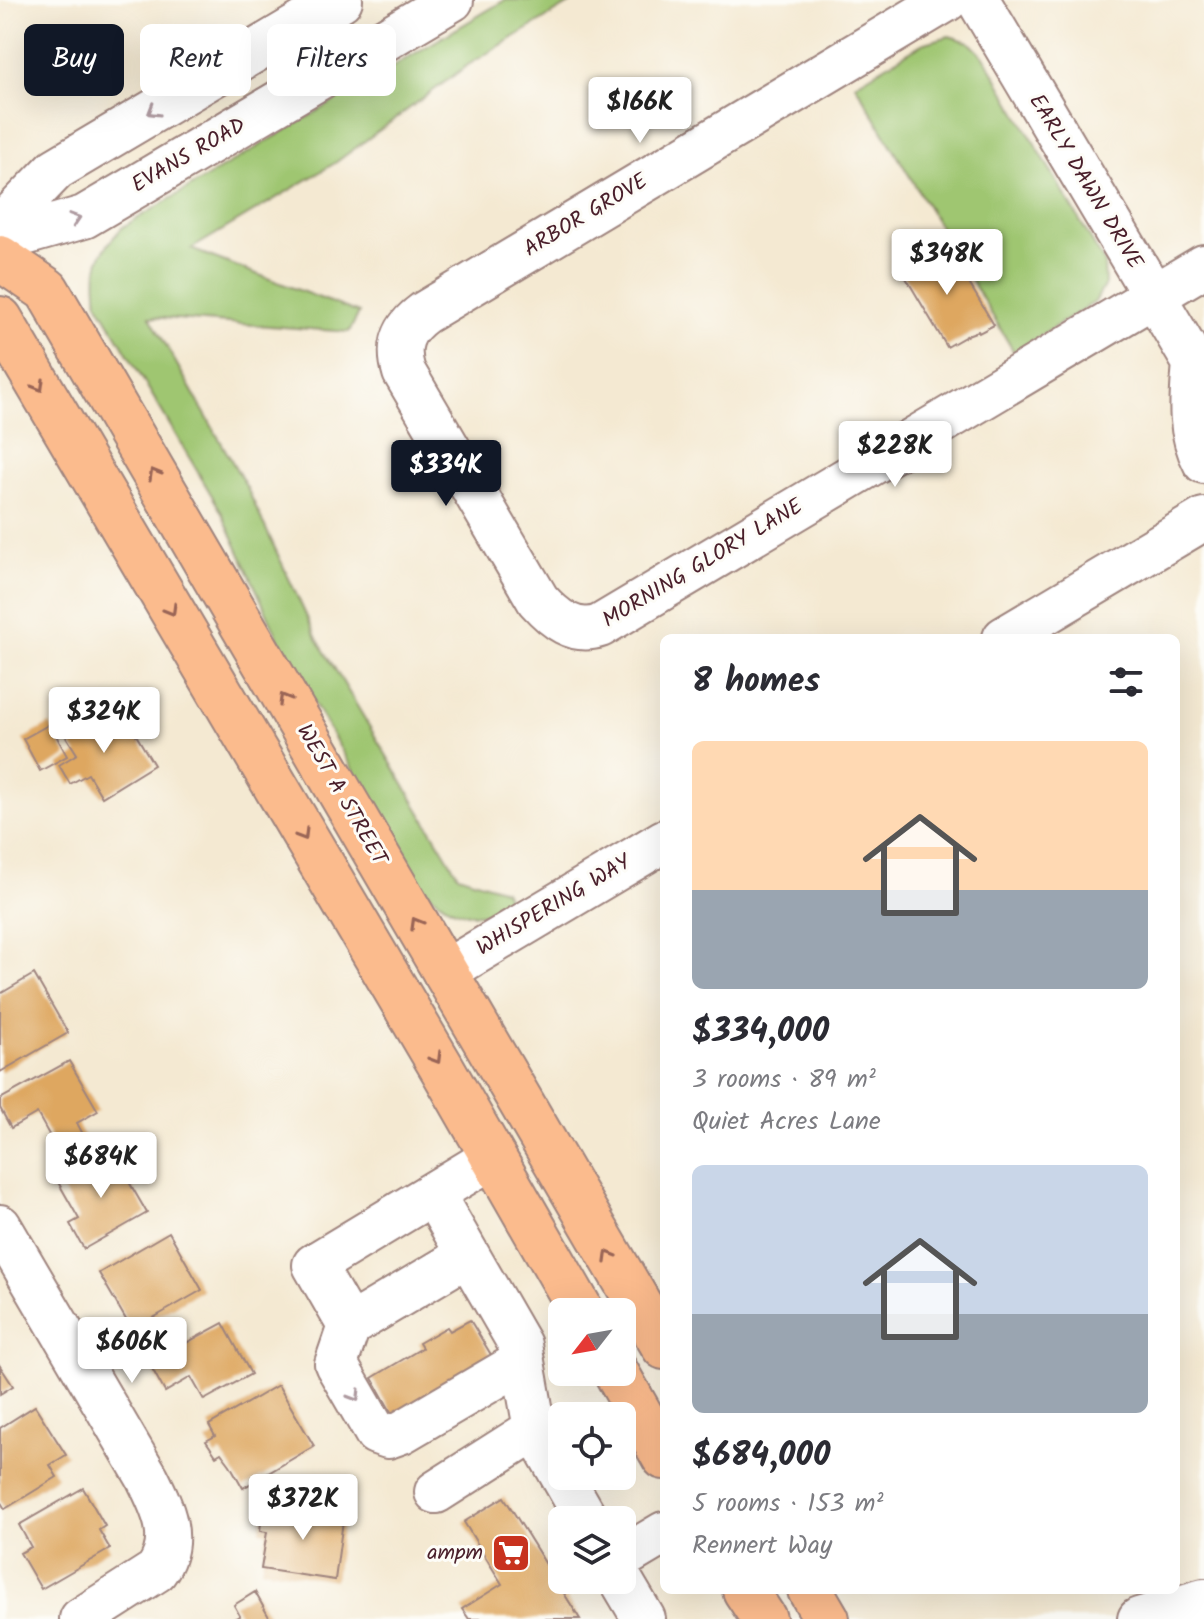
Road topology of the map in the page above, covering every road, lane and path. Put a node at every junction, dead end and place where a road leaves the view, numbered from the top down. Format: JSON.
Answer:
{"nodes":[{"id":1,"x":341,"y":0,"type":"edge"},
{"id":2,"x":452,"y":0,"type":"edge"},
{"id":3,"x":947,"y":0,"type":"edge"},
{"id":4,"x":978,"y":0,"type":"edge"},
{"id":5,"x":0,"y":227,"type":"edge"},
{"id":6,"x":0,"y":241,"type":"edge"},
{"id":7,"x":0,"y":258,"type":"edge"},
{"id":8,"x":1204,"y":266,"type":"edge"},
{"id":9,"x":1153,"y":297,"type":"junction"},
{"id":10,"x":0,"y":319,"type":"edge"},
{"id":11,"x":1199,"y":365,"type":"edge"},
{"id":12,"x":1204,"y":462,"type":"edge"},
{"id":13,"x":1204,"y":519,"type":"edge"},
{"id":14,"x":570,"y":626,"type":"joint"},
{"id":15,"x":1011,"y":634,"type":"edge"},
{"id":16,"x":660,"y":843,"type":"edge"},
{"id":17,"x":444,"y":972,"type":"junction"},
{"id":18,"x":493,"y":1157,"type":"junction"},
{"id":19,"x":433,"y":1194,"type":"junction"},
{"id":20,"x":0,"y":1226,"type":"edge"},
{"id":21,"x":468,"y":1255,"type":"junction"},
{"id":22,"x":574,"y":1298,"type":"edge"},
{"id":23,"x":349,"y":1326,"type":"junction"},
{"id":24,"x":660,"y":1340,"type":"edge"},
{"id":25,"x":523,"y":1361,"type":"junction"},
{"id":26,"x":624,"y":1386,"type":"edge"},
{"id":27,"x":535,"y":1429,"type":"junction"},
{"id":28,"x":660,"y":1450,"type":"edge"},
{"id":29,"x":436,"y":1492,"type":"dead end"},
{"id":30,"x":579,"y":1506,"type":"edge"},
{"id":31,"x":660,"y":1535,"type":"edge"},
{"id":32,"x":636,"y":1550,"type":"edge"},
{"id":33,"x":629,"y":1594,"type":"edge"},
{"id":34,"x":748,"y":1594,"type":"edge"},
{"id":35,"x":812,"y":1594,"type":"edge"},
{"id":36,"x":1204,"y":1600,"type":"edge"},
{"id":37,"x":81,"y":1619,"type":"edge"},
{"id":38,"x":644,"y":1619,"type":"edge"},
{"id":39,"x":764,"y":1619,"type":"edge"},
{"id":40,"x":827,"y":1619,"type":"edge"},
{"id":41,"x":1139,"y":1619,"type":"edge"}],
"edges":[{"from":1,"to":5,"type":"street","one_way":true},
{"from":6,"to":2,"type":"street","name":"EVANS ROAD","one_way":true},
{"from":3,"to":14,"type":"street","name":"ARBOR GROVE"},
{"from":4,"to":9,"type":"street","name":"EARLY DAWN DRIVE"},
{"from":17,"to":7,"type":"main road","name":"WEST A STREET","one_way":true},
{"from":8,"to":9,"type":"street","name":"MORNING GLORY LANE"},
{"from":9,"to":11,"type":"street","name":"EARLY DAWN DRIVE"},
{"from":9,"to":14,"type":"street","name":"MORNING GLORY LANE"},
{"from":10,"to":18,"type":"main road","one_way":true},
{"from":11,"to":12,"type":"street","name":"EARLY DAWN DRIVE"},
{"from":13,"to":15,"type":"street"},
{"from":16,"to":17,"type":"street","name":"WHISPERING WAY"},
{"from":24,"to":17,"type":"main road","name":"WEST A STREET","one_way":true},
{"from":18,"to":19,"type":"street"},
{"from":18,"to":22,"type":"main road"},
{"from":19,"to":21,"type":"street"},
{"from":19,"to":23,"type":"street"},
{"from":20,"to":37,"type":"street"},
{"from":21,"to":23,"type":"street"},
{"from":21,"to":25,"type":"street"},
{"from":23,"to":25,"type":"street","one_way":true},
{"from":25,"to":27,"type":"street"},
{"from":26,"to":28,"type":"main road"},
{"from":27,"to":29,"type":"street"},
{"from":27,"to":30,"type":"street"},
{"from":31,"to":32,"type":"street"},
{"from":33,"to":38,"type":"street"},
{"from":34,"to":39,"type":"main road"},
{"from":35,"to":40,"type":"main road"},
{"from":36,"to":41,"type":"street"}]}
